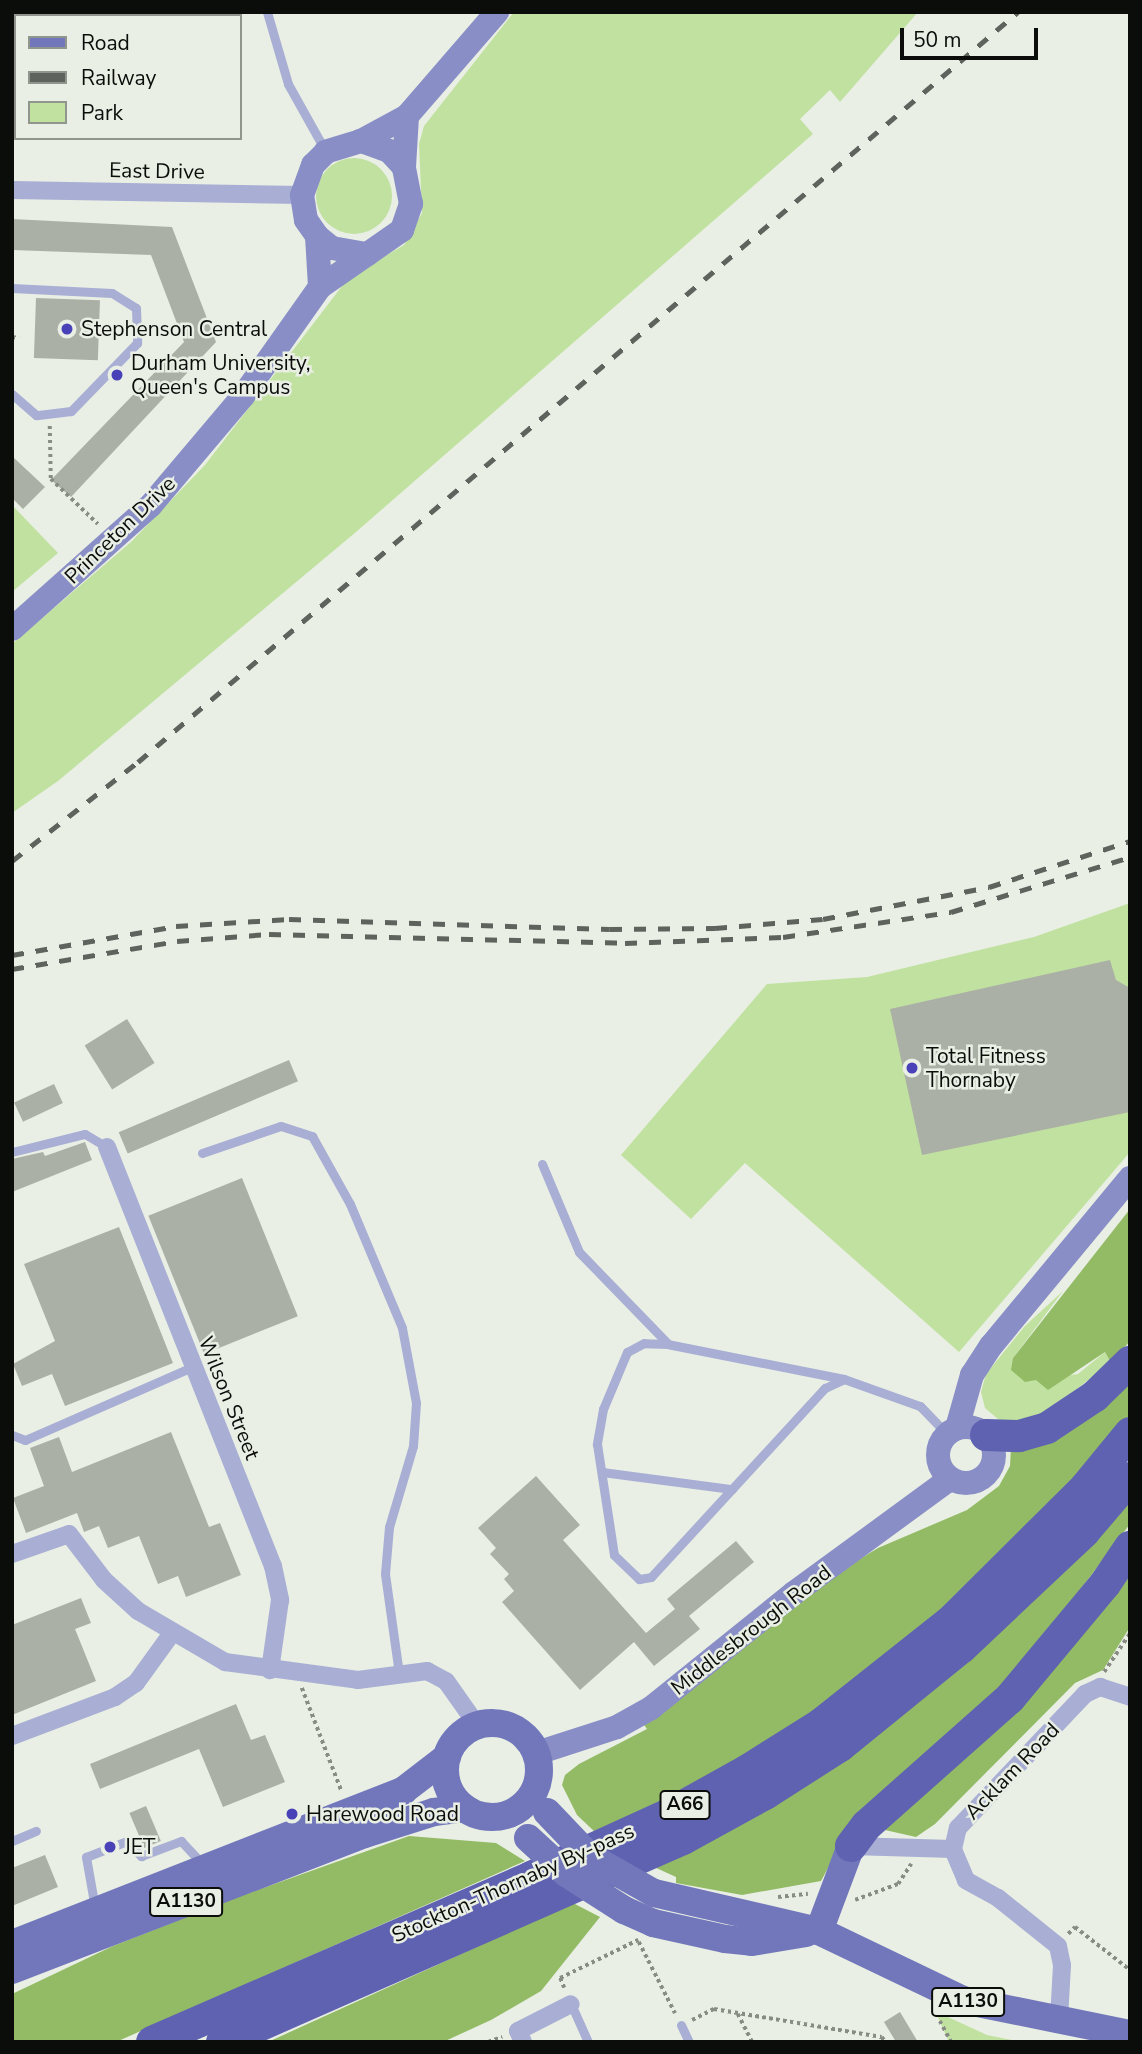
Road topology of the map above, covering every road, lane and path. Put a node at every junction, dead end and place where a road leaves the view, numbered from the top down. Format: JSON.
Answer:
{"nodes":[{"id":1,"x":267,"y":12,"type":"edge"},
{"id":2,"x":497,"y":12,"type":"edge"},
{"id":3,"x":407,"y":116,"type":"junction"},
{"id":4,"x":361,"y":141,"type":"junction"},
{"id":5,"x":326,"y":152,"type":"junction"},
{"id":6,"x":404,"y":167,"type":"junction"},
{"id":7,"x":12,"y":190,"type":"edge"},
{"id":8,"x":302,"y":195,"type":"junction"},
{"id":9,"x":317,"y":236,"type":"junction"},
{"id":10,"x":367,"y":254,"type":"junction"},
{"id":11,"x":12,"y":288,"type":"edge"},
{"id":12,"x":320,"y":288,"type":"junction"},
{"id":13,"x":12,"y":337,"type":"edge"},
{"id":14,"x":19,"y":338,"type":"dead end"},
{"id":15,"x":12,"y":394,"type":"edge"},
{"id":16,"x":50,"y":413,"type":"junction"},
{"id":17,"x":114,"y":539,"type":"junction"},
{"id":18,"x":12,"y":629,"type":"edge"},
{"id":19,"x":107,"y":1147,"type":"joint"},
{"id":20,"x":12,"y":1152,"type":"edge"},
{"id":21,"x":202,"y":1153,"type":"dead end"},
{"id":22,"x":542,"y":1164,"type":"dead end"},
{"id":23,"x":1130,"y":1178,"type":"edge"},
{"id":24,"x":668,"y":1344,"type":"junction"},
{"id":25,"x":1130,"y":1362,"type":"edge"},
{"id":26,"x":192,"y":1367,"type":"junction"},
{"id":27,"x":844,"y":1378,"type":"junction"},
{"id":28,"x":964,"y":1432,"type":"junction"},
{"id":29,"x":1130,"y":1433,"type":"edge"},
{"id":30,"x":12,"y":1435,"type":"edge"},
{"id":31,"x":602,"y":1472,"type":"junction"},
{"id":32,"x":1130,"y":1478,"type":"edge"},
{"id":33,"x":950,"y":1479,"type":"junction"},
{"id":34,"x":732,"y":1489,"type":"junction"},
{"id":35,"x":1130,"y":1547,"type":"edge"},
{"id":36,"x":12,"y":1554,"type":"edge"},
{"id":37,"x":172,"y":1633,"type":"junction"},
{"id":38,"x":270,"y":1670,"type":"junction"},
{"id":39,"x":296,"y":1674,"type":"junction"},
{"id":40,"x":399,"y":1674,"type":"junction"},
{"id":41,"x":1130,"y":1696,"type":"edge"},
{"id":42,"x":477,"y":1725,"type":"junction"},
{"id":43,"x":12,"y":1736,"type":"edge"},
{"id":44,"x":537,"y":1753,"type":"junction"},
{"id":45,"x":447,"y":1756,"type":"junction"},
{"id":46,"x":538,"y":1781,"type":"junction"},
{"id":47,"x":465,"y":1808,"type":"junction"},
{"id":48,"x":335,"y":1816,"type":"junction"},
{"id":49,"x":496,"y":1816,"type":"junction"},
{"id":50,"x":36,"y":1831,"type":"dead end"},
{"id":51,"x":12,"y":1841,"type":"edge"},
{"id":52,"x":851,"y":1846,"type":"junction"},
{"id":53,"x":922,"y":1846,"type":"junction"},
{"id":54,"x":953,"y":1849,"type":"junction"},
{"id":55,"x":204,"y":1867,"type":"junction"},
{"id":56,"x":828,"y":1904,"type":"junction"},
{"id":57,"x":96,"y":1909,"type":"junction"},
{"id":58,"x":819,"y":1931,"type":"junction"},
{"id":59,"x":638,"y":1940,"type":"dead end"},
{"id":60,"x":12,"y":1944,"type":"edge"},
{"id":61,"x":1058,"y":1946,"type":"junction"},
{"id":62,"x":12,"y":1970,"type":"edge"},
{"id":63,"x":1130,"y":1970,"type":"edge"},
{"id":64,"x":571,"y":2004,"type":"joint"},
{"id":65,"x":738,"y":2014,"type":"junction"},
{"id":66,"x":1059,"y":2020,"type":"junction"},
{"id":67,"x":940,"y":2021,"type":"dead end"},
{"id":68,"x":681,"y":2025,"type":"junction"},
{"id":69,"x":1130,"y":2034,"type":"edge"},
{"id":70,"x":152,"y":2042,"type":"edge"},
{"id":71,"x":222,"y":2042,"type":"edge"},
{"id":72,"x":523,"y":2042,"type":"edge"},
{"id":73,"x":587,"y":2042,"type":"edge"},
{"id":74,"x":689,"y":2042,"type":"edge"},
{"id":75,"x":752,"y":2042,"type":"edge"},
{"id":76,"x":885,"y":2042,"type":"edge"},
{"id":77,"x":951,"y":2042,"type":"edge"}],
"edges":[{"from":1,"to":5,"type":"lane"},
{"from":2,"to":3,"type":"street"},
{"from":3,"to":4,"type":"street"},
{"from":3,"to":6,"type":"street"},
{"from":4,"to":5,"type":"street"},
{"from":4,"to":6,"type":"street"},
{"from":5,"to":8,"type":"street"},
{"from":6,"to":10,"type":"street"},
{"from":7,"to":8,"type":"street","name":"East Drive"},
{"from":8,"to":9,"type":"street"},
{"from":9,"to":10,"type":"street"},
{"from":9,"to":12,"type":"street"},
{"from":10,"to":12,"type":"street","name":"Princeton Drive"},
{"from":11,"to":16,"type":"lane"},
{"from":12,"to":17,"type":"street","name":"Princeton Drive"},
{"from":13,"to":14,"type":"path"},
{"from":15,"to":16,"type":"lane"},
{"from":16,"to":17,"type":"path"},
{"from":17,"to":18,"type":"street","name":"Princeton Drive"},
{"from":19,"to":20,"type":"lane"},
{"from":19,"to":26,"type":"street","name":"Wilson Street"},
{"from":21,"to":40,"type":"lane"},
{"from":22,"to":24,"type":"lane"},
{"from":23,"to":28,"type":"street"},
{"from":24,"to":27,"type":"lane"},
{"from":24,"to":31,"type":"lane"},
{"from":25,"to":28,"type":"highway"},
{"from":26,"to":30,"type":"lane"},
{"from":26,"to":38,"type":"street","name":"Wilson Street"},
{"from":27,"to":28,"type":"lane"},
{"from":27,"to":34,"type":"lane"},
{"from":28,"to":33,"type":"street"},
{"from":28,"to":33,"type":"street"},
{"from":29,"to":70,"type":"highway","name":"Stockton-Thornaby By-pass","number":"A66"},
{"from":31,"to":34,"type":"lane"},
{"from":31,"to":34,"type":"lane"},
{"from":32,"to":71,"type":"highway","name":"Stockton-Thornaby By-pass","number":"A66"},
{"from":33,"to":44,"type":"street","name":"Middlesbrough Road"},
{"from":35,"to":52,"type":"highway"},
{"from":36,"to":37,"type":"street"},
{"from":37,"to":38,"type":"street"},
{"from":37,"to":43,"type":"street"},
{"from":38,"to":39,"type":"street"},
{"from":39,"to":40,"type":"street"},
{"from":39,"to":48,"type":"path"},
{"from":40,"to":42,"type":"street"},
{"from":41,"to":54,"type":"street","name":"Acklam Road"},
{"from":42,"to":44,"type":"main road"},
{"from":42,"to":45,"type":"main road","number":"A1130"},
{"from":44,"to":46,"type":"main road","number":"A1130"},
{"from":45,"to":47,"type":"main road"},
{"from":45,"to":48,"type":"main road","number":"A1130"},
{"from":46,"to":49,"type":"main road"},
{"from":46,"to":58,"type":"main road","number":"A1130","bridge":true},
{"from":47,"to":49,"type":"main road","number":"A1130"},
{"from":47,"to":62,"type":"main road","number":"A1130"},
{"from":48,"to":55,"type":"main road","number":"A1130"},
{"from":49,"to":58,"type":"main road","number":"A1130","bridge":true},
{"from":50,"to":51,"type":"lane"},
{"from":52,"to":53,"type":"street"},
{"from":52,"to":56,"type":"main road"},
{"from":53,"to":54,"type":"street"},
{"from":53,"to":56,"type":"path"},
{"from":54,"to":61,"type":"street"},
{"from":55,"to":57,"type":"main road","number":"A1130"},
{"from":55,"to":57,"type":"lane"},
{"from":56,"to":58,"type":"main road"},
{"from":57,"to":60,"type":"main road","number":"A1130"},
{"from":58,"to":66,"type":"main road","number":"A1130"},
{"from":59,"to":68,"type":"path"},
{"from":61,"to":63,"type":"path"},
{"from":61,"to":66,"type":"street"},
{"from":64,"to":72,"type":"street"},
{"from":64,"to":73,"type":"lane"},
{"from":65,"to":68,"type":"path"},
{"from":65,"to":75,"type":"path"},
{"from":65,"to":76,"type":"path"},
{"from":66,"to":69,"type":"main road","number":"A1130"},
{"from":67,"to":77,"type":"path"},
{"from":68,"to":74,"type":"lane"}]}
